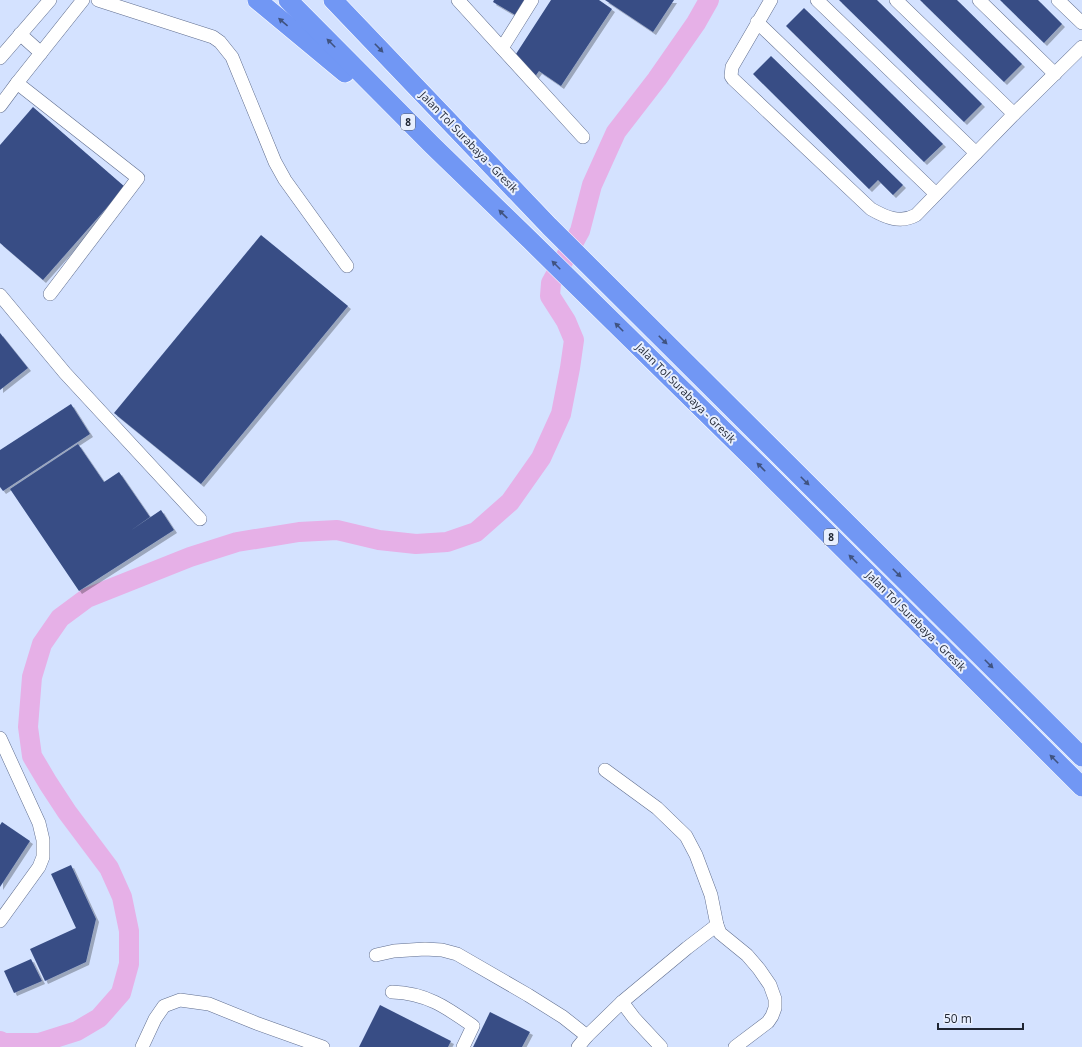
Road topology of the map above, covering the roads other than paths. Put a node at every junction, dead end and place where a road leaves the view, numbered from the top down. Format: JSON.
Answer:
{"nodes":[{"id":1,"x":50,"y":0,"type":"edge"},
{"id":2,"x":83,"y":0,"type":"edge"},
{"id":3,"x":98,"y":0,"type":"edge"},
{"id":4,"x":258,"y":0,"type":"edge"},
{"id":5,"x":288,"y":0,"type":"edge"},
{"id":6,"x":333,"y":0,"type":"edge"},
{"id":7,"x":458,"y":0,"type":"edge"},
{"id":8,"x":532,"y":0,"type":"edge"},
{"id":9,"x":771,"y":0,"type":"edge"},
{"id":10,"x":817,"y":0,"type":"edge"},
{"id":11,"x":896,"y":0,"type":"edge"},
{"id":12,"x":979,"y":0,"type":"edge"},
{"id":13,"x":1058,"y":0,"type":"edge"},
{"id":14,"x":757,"y":22,"type":"junction"},
{"id":15,"x":1082,"y":23,"type":"edge"},
{"id":16,"x":20,"y":34,"type":"junction"},
{"id":17,"x":1082,"y":47,"type":"edge"},
{"id":18,"x":502,"y":48,"type":"junction"},
{"id":19,"x":42,"y":53,"type":"junction"},
{"id":20,"x":0,"y":58,"type":"edge"},
{"id":21,"x":1055,"y":74,"type":"junction"},
{"id":22,"x":17,"y":84,"type":"junction"},
{"id":23,"x":0,"y":106,"type":"edge"},
{"id":24,"x":1014,"y":114,"type":"junction"},
{"id":25,"x":583,"y":137,"type":"dead end"},
{"id":26,"x":432,"y":145,"type":"junction"},
{"id":27,"x":976,"y":153,"type":"junction"},
{"id":28,"x":936,"y":194,"type":"junction"},
{"id":29,"x":347,"y":266,"type":"dead end"},
{"id":30,"x":50,"y":294,"type":"dead end"},
{"id":31,"x":0,"y":295,"type":"edge"},
{"id":32,"x":200,"y":519,"type":"dead end"},
{"id":33,"x":0,"y":738,"type":"edge"},
{"id":34,"x":1082,"y":758,"type":"edge"},
{"id":35,"x":605,"y":770,"type":"dead end"},
{"id":36,"x":1082,"y":787,"type":"edge"},
{"id":37,"x":0,"y":921,"type":"edge"},
{"id":38,"x":717,"y":925,"type":"junction"},
{"id":39,"x":376,"y":955,"type":"dead end"},
{"id":40,"x":392,"y":992,"type":"dead end"},
{"id":41,"x":622,"y":1002,"type":"junction"},
{"id":42,"x":587,"y":1036,"type":"junction"},
{"id":43,"x":142,"y":1047,"type":"edge"},
{"id":44,"x":323,"y":1047,"type":"edge"},
{"id":45,"x":463,"y":1047,"type":"edge"},
{"id":46,"x":578,"y":1047,"type":"edge"},
{"id":47,"x":661,"y":1047,"type":"edge"},
{"id":48,"x":735,"y":1047,"type":"edge"}],
"edges":[{"from":1,"to":16,"type":"street"},
{"from":2,"to":19,"type":"street"},
{"from":3,"to":29,"type":"street"},
{"from":26,"to":4,"type":"highway","one_way":true},
{"from":26,"to":5,"type":"highway","name":"Jalan Tol Surabaya - Gresik","number":"8","one_way":true},
{"from":6,"to":34,"type":"highway","name":"Jalan Tol Surabaya - Gresik","number":"8","one_way":true},
{"from":7,"to":18,"type":"street"},
{"from":8,"to":18,"type":"street"},
{"from":9,"to":14,"type":"street"},
{"from":10,"to":27,"type":"street"},
{"from":11,"to":24,"type":"street"},
{"from":12,"to":21,"type":"street"},
{"from":13,"to":15,"type":"street"},
{"from":14,"to":28,"type":"street"},
{"from":14,"to":28,"type":"street"},
{"from":16,"to":19,"type":"street"},
{"from":16,"to":20,"type":"street"},
{"from":17,"to":21,"type":"street"},
{"from":18,"to":25,"type":"street"},
{"from":19,"to":22,"type":"street"},
{"from":21,"to":24,"type":"street"},
{"from":22,"to":23,"type":"street"},
{"from":22,"to":30,"type":"street"},
{"from":24,"to":27,"type":"street"},
{"from":36,"to":26,"type":"highway","name":"Jalan Tol Surabaya - Gresik","number":"8","one_way":true},
{"from":27,"to":28,"type":"street"},
{"from":31,"to":32,"type":"street"},
{"from":33,"to":37,"type":"street"},
{"from":35,"to":38,"type":"street"},
{"from":38,"to":41,"type":"street"},
{"from":38,"to":48,"type":"street"},
{"from":39,"to":42,"type":"street"},
{"from":40,"to":45,"type":"street"},
{"from":41,"to":42,"type":"street"},
{"from":41,"to":47,"type":"street"},
{"from":42,"to":46,"type":"street"},
{"from":43,"to":44,"type":"street"}]}
